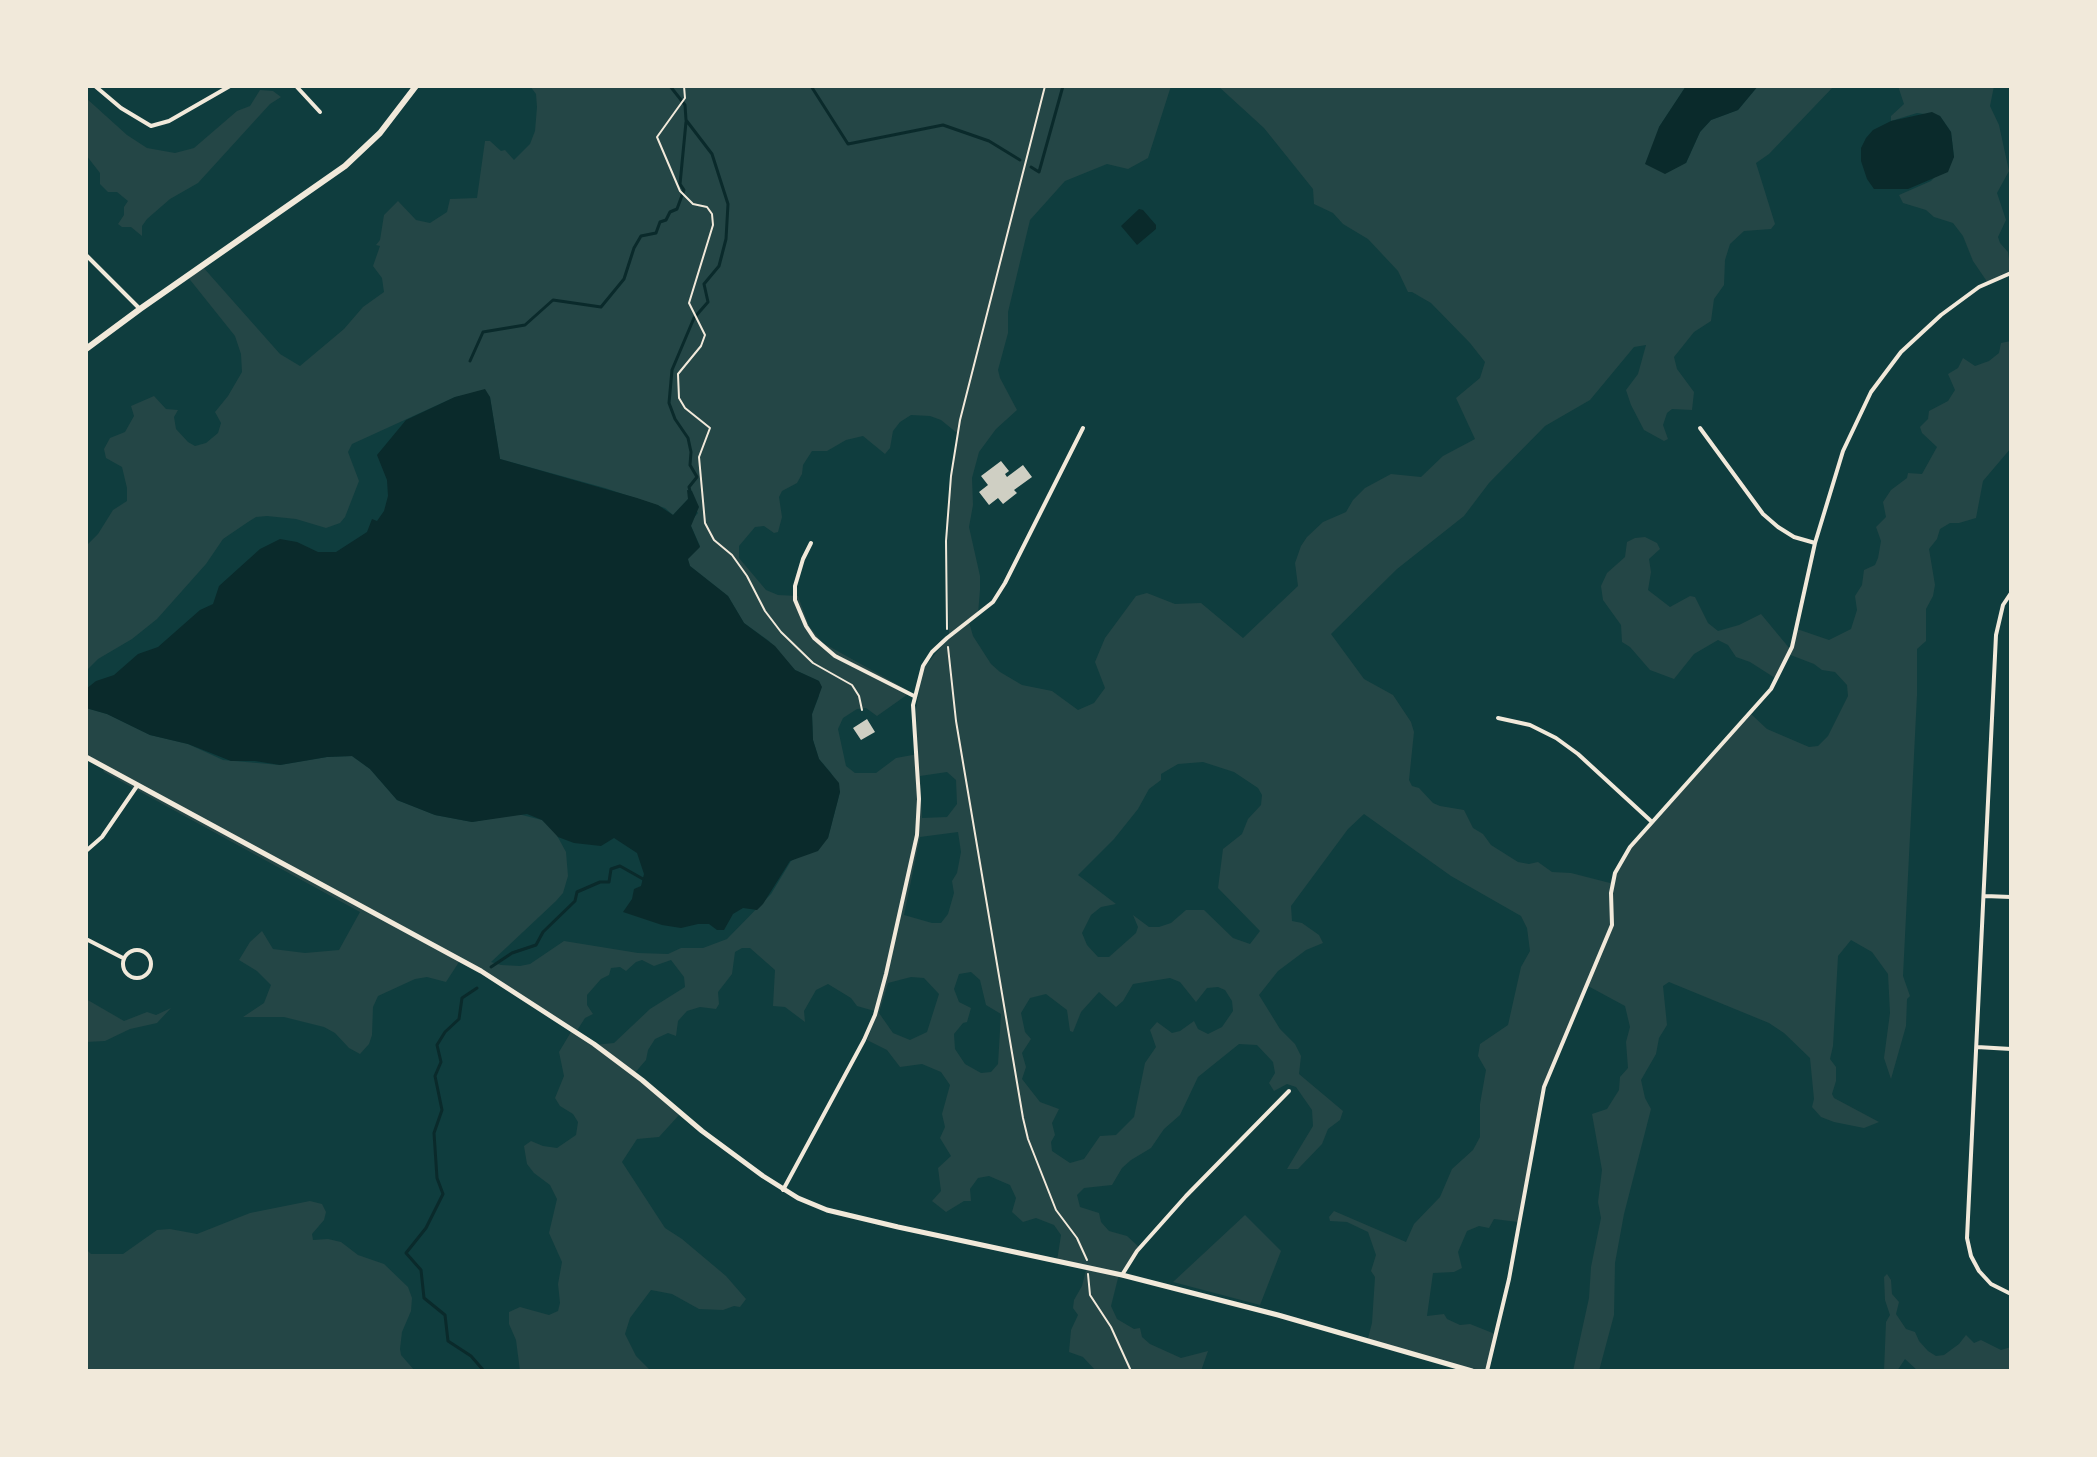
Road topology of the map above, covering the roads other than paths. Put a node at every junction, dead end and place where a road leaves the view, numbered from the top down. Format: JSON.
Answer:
{"nodes":[{"id":1,"x":95,"y":86,"type":"edge"},
{"id":2,"x":230,"y":86,"type":"edge"},
{"id":3,"x":296,"y":86,"type":"edge"},
{"id":4,"x":416,"y":86,"type":"edge"},
{"id":5,"x":320,"y":112,"type":"dead end"},
{"id":6,"x":86,"y":255,"type":"edge"},
{"id":7,"x":2011,"y":273,"type":"edge"},
{"id":8,"x":140,"y":309,"type":"junction"},
{"id":9,"x":86,"y":349,"type":"edge"},
{"id":10,"x":1083,"y":428,"type":"dead end"},
{"id":11,"x":1700,"y":428,"type":"dead end"},
{"id":12,"x":811,"y":543,"type":"dead end"},
{"id":13,"x":1815,"y":543,"type":"junction"},
{"id":14,"x":2011,"y":593,"type":"edge"},
{"id":15,"x":914,"y":696,"type":"junction"},
{"id":16,"x":1498,"y":718,"type":"dead end"},
{"id":17,"x":86,"y":757,"type":"edge"},
{"id":18,"x":137,"y":786,"type":"junction"},
{"id":19,"x":1652,"y":822,"type":"junction"},
{"id":20,"x":86,"y":851,"type":"edge"},
{"id":21,"x":1985,"y":896,"type":"junction"},
{"id":22,"x":2011,"y":897,"type":"edge"},
{"id":23,"x":86,"y":939,"type":"edge"},
{"id":24,"x":124,"y":959,"type":"junction"},
{"id":25,"x":1977,"y":1047,"type":"junction"},
{"id":26,"x":2011,"y":1049,"type":"edge"},
{"id":27,"x":1289,"y":1091,"type":"dead end"},
{"id":28,"x":783,"y":1190,"type":"junction"},
{"id":29,"x":1122,"y":1275,"type":"junction"},
{"id":30,"x":2011,"y":1294,"type":"edge"},
{"id":31,"x":1472,"y":1371,"type":"edge"},
{"id":32,"x":1487,"y":1371,"type":"edge"}],
"edges":[{"from":1,"to":2,"type":"street"},
{"from":3,"to":5,"type":"street"},
{"from":4,"to":8,"type":"main road"},
{"from":6,"to":8,"type":"street"},
{"from":7,"to":13,"type":"street"},
{"from":8,"to":9,"type":"main road"},
{"from":10,"to":15,"type":"street"},
{"from":11,"to":13,"type":"street"},
{"from":12,"to":15,"type":"street"},
{"from":13,"to":19,"type":"street"},
{"from":14,"to":21,"type":"street"},
{"from":15,"to":28,"type":"street"},
{"from":16,"to":19,"type":"street"},
{"from":17,"to":18,"type":"street"},
{"from":18,"to":20,"type":"street"},
{"from":18,"to":28,"type":"street"},
{"from":19,"to":32,"type":"street"},
{"from":21,"to":22,"type":"street"},
{"from":21,"to":25,"type":"street"},
{"from":23,"to":24,"type":"street"},
{"from":24,"to":24,"type":"street"},
{"from":25,"to":26,"type":"street"},
{"from":25,"to":30,"type":"street"},
{"from":27,"to":29,"type":"street"},
{"from":28,"to":29,"type":"street"},
{"from":29,"to":31,"type":"street"}]}
